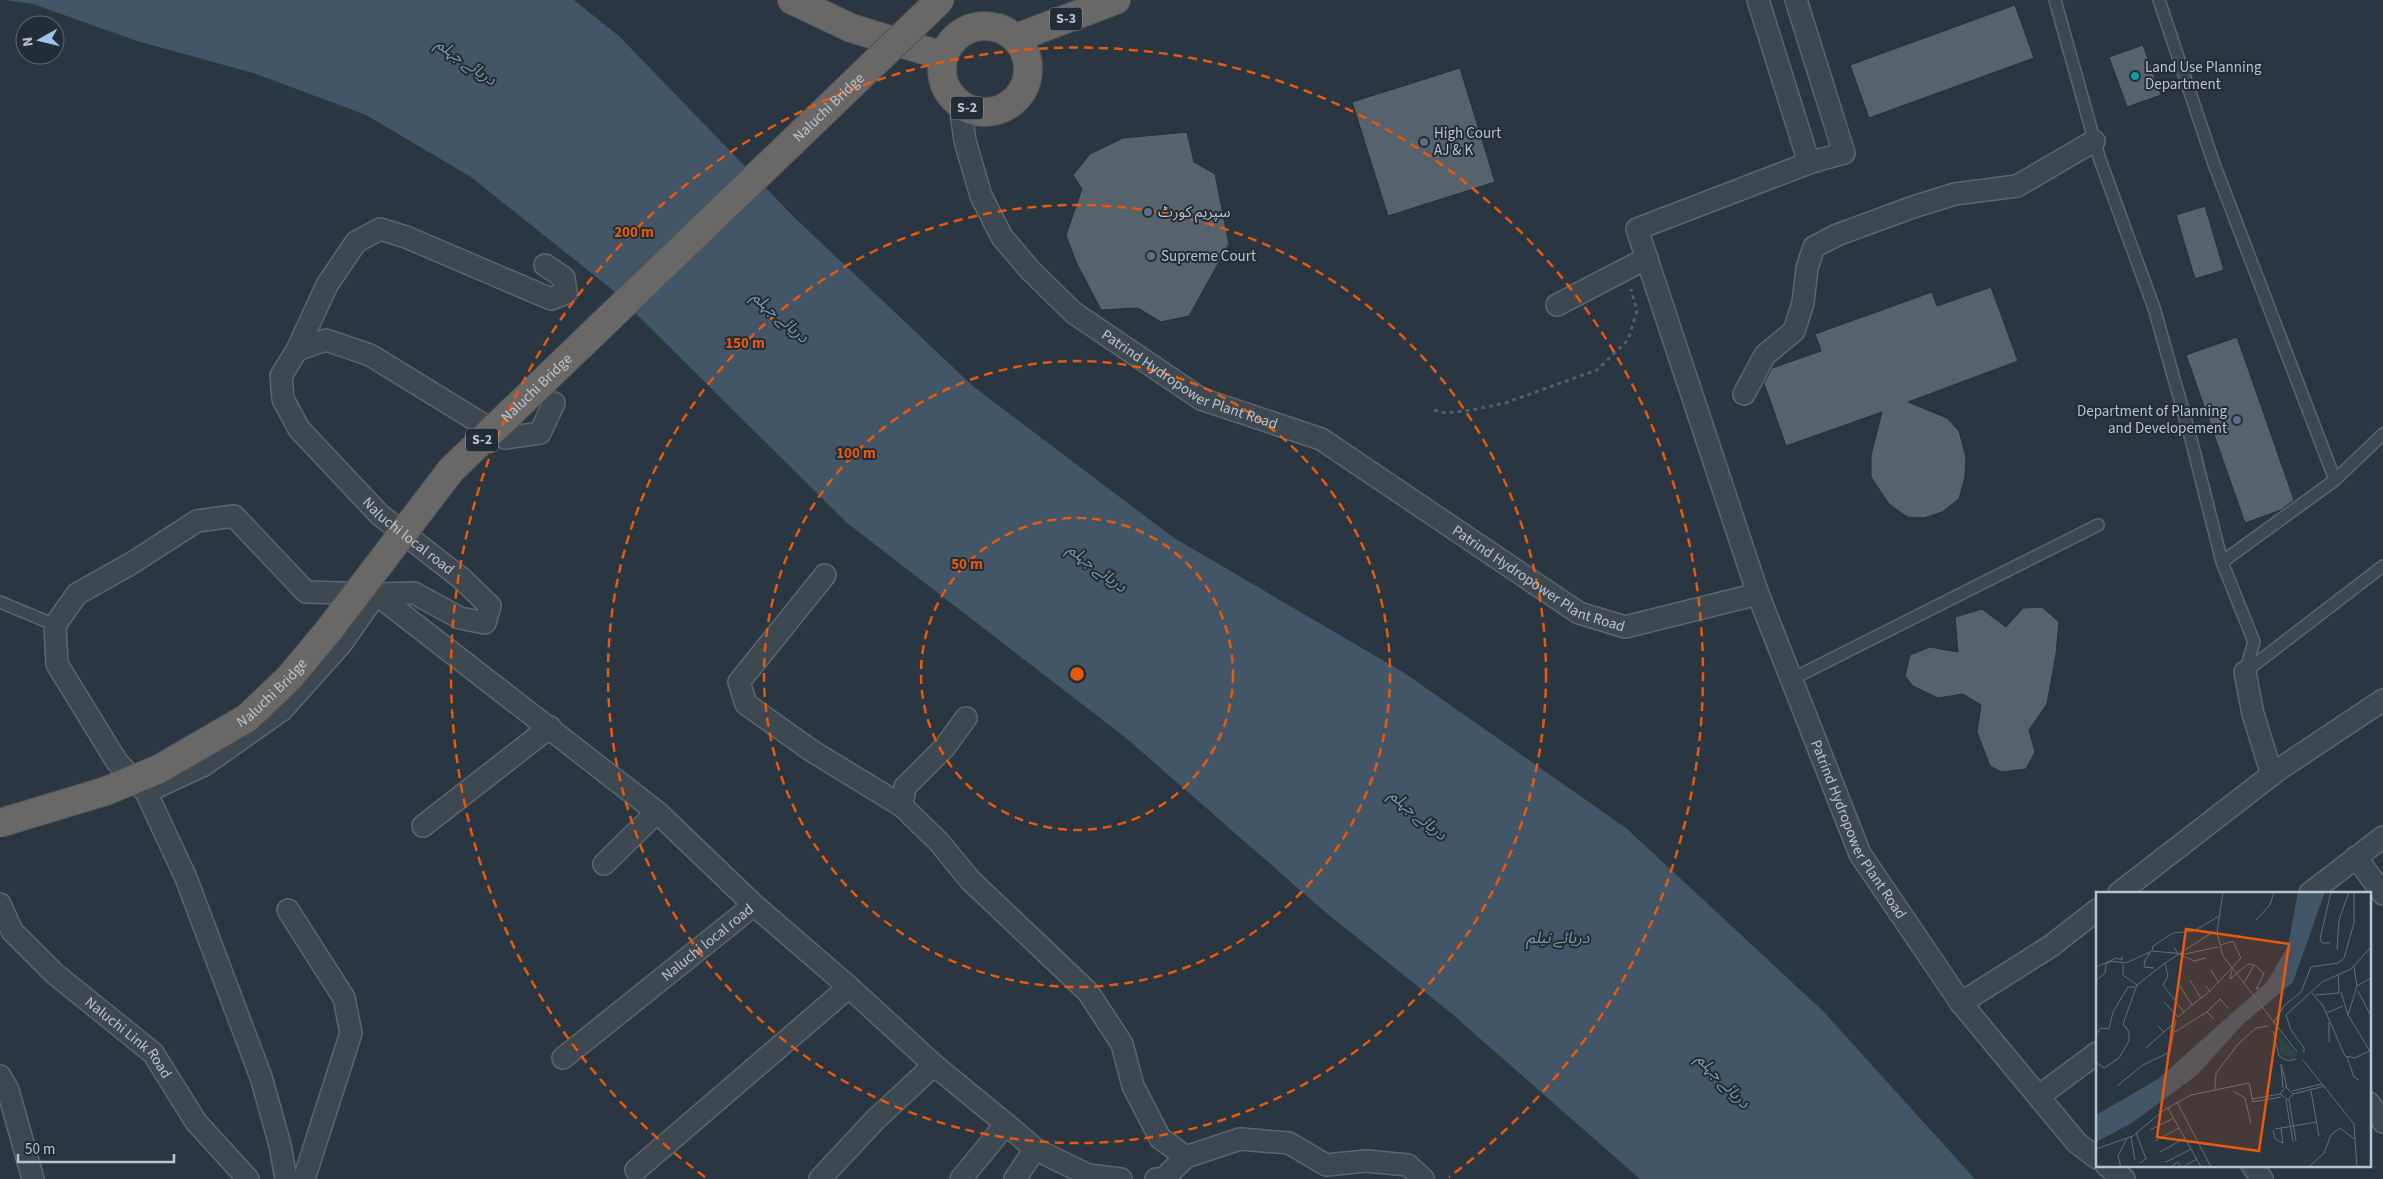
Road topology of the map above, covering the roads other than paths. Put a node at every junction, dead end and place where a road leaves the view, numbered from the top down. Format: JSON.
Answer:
{"nodes":[{"id":1,"x":792,"y":0,"type":"edge"},
{"id":2,"x":940,"y":0,"type":"edge"},
{"id":3,"x":1116,"y":0,"type":"edge"},
{"id":4,"x":1758,"y":0,"type":"edge"},
{"id":5,"x":1796,"y":0,"type":"edge"},
{"id":6,"x":2055,"y":0,"type":"edge"},
{"id":7,"x":2159,"y":0,"type":"edge"},
{"id":8,"x":1016,"y":38,"type":"junction"},
{"id":9,"x":943,"y":56,"type":"junction"},
{"id":10,"x":960,"y":105,"type":"junction"},
{"id":11,"x":2094,"y":141,"type":"junction"},
{"id":12,"x":1809,"y":163,"type":"junction"},
{"id":13,"x":1647,"y":258,"type":"junction"},
{"id":14,"x":545,"y":265,"type":"dead end"},
{"id":15,"x":1557,"y":305,"type":"dead end"},
{"id":16,"x":297,"y":350,"type":"junction"},
{"id":17,"x":1744,"y":394,"type":"dead end"},
{"id":18,"x":554,"y":403,"type":"dead end"},
{"id":19,"x":2383,"y":434,"type":"edge"},
{"id":20,"x":2335,"y":480,"type":"junction"},
{"id":21,"x":2098,"y":525,"type":"dead end"},
{"id":22,"x":2222,"y":562,"type":"junction"},
{"id":23,"x":2383,"y":566,"type":"edge"},
{"id":24,"x":825,"y":575,"type":"dead end"},
{"id":25,"x":376,"y":594,"type":"junction"},
{"id":26,"x":1758,"y":594,"type":"junction"},
{"id":27,"x":0,"y":602,"type":"edge"},
{"id":28,"x":55,"y":625,"type":"junction"},
{"id":29,"x":2245,"y":672,"type":"junction"},
{"id":30,"x":1792,"y":679,"type":"junction"},
{"id":31,"x":2383,"y":700,"type":"edge"},
{"id":32,"x":966,"y":718,"type":"dead end"},
{"id":33,"x":550,"y":727,"type":"junction"},
{"id":34,"x":2272,"y":775,"type":"junction"},
{"id":35,"x":146,"y":792,"type":"junction"},
{"id":36,"x":902,"y":806,"type":"junction"},
{"id":37,"x":657,"y":812,"type":"junction"},
{"id":38,"x":0,"y":823,"type":"edge"},
{"id":39,"x":423,"y":826,"type":"dead end"},
{"id":40,"x":2383,"y":837,"type":"edge"},
{"id":41,"x":2356,"y":857,"type":"junction"},
{"id":42,"x":604,"y":864,"type":"dead end"},
{"id":43,"x":2120,"y":892,"type":"edge"},
{"id":44,"x":2311,"y":892,"type":"edge"},
{"id":45,"x":2383,"y":894,"type":"edge"},
{"id":46,"x":0,"y":904,"type":"edge"},
{"id":47,"x":754,"y":905,"type":"junction"},
{"id":48,"x":288,"y":910,"type":"dead end"},
{"id":49,"x":2096,"y":911,"type":"edge"},
{"id":50,"x":849,"y":988,"type":"junction"},
{"id":51,"x":1961,"y":1003,"type":"junction"},
{"id":52,"x":2096,"y":1054,"type":"edge"},
{"id":53,"x":563,"y":1058,"type":"dead end"},
{"id":54,"x":934,"y":1065,"type":"junction"},
{"id":55,"x":0,"y":1076,"type":"edge"},
{"id":56,"x":2039,"y":1096,"type":"junction"},
{"id":57,"x":2370,"y":1104,"type":"edge"},
{"id":58,"x":2383,"y":1122,"type":"edge"},
{"id":59,"x":1006,"y":1124,"type":"junction"},
{"id":60,"x":1035,"y":1149,"type":"junction"},
{"id":61,"x":1186,"y":1156,"type":"junction"},
{"id":62,"x":2096,"y":1157,"type":"edge"},
{"id":63,"x":2107,"y":1166,"type":"edge"},
{"id":64,"x":2253,"y":1166,"type":"edge"},
{"id":65,"x":636,"y":1170,"type":"dead end"},
{"id":66,"x":1091,"y":1177,"type":"edge"},
{"id":67,"x":34,"y":1179,"type":"edge"},
{"id":68,"x":248,"y":1179,"type":"edge"},
{"id":69,"x":286,"y":1179,"type":"edge"},
{"id":70,"x":304,"y":1179,"type":"edge"},
{"id":71,"x":820,"y":1179,"type":"edge"},
{"id":72,"x":961,"y":1179,"type":"edge"},
{"id":73,"x":1015,"y":1179,"type":"edge"},
{"id":74,"x":1121,"y":1179,"type":"edge"},
{"id":75,"x":1156,"y":1179,"type":"edge"},
{"id":76,"x":1423,"y":1179,"type":"edge"},
{"id":77,"x":2124,"y":1179,"type":"edge"},
{"id":78,"x":2262,"y":1179,"type":"edge"}],
"edges":[{"from":1,"to":9,"type":"highway"},
{"from":2,"to":38,"type":"highway","name":"Naluchi Bridge","number":"S-2","bridge":true},
{"from":3,"to":8,"type":"highway","number":"S-3"},
{"from":4,"to":12,"type":"street"},
{"from":5,"to":12,"type":"street"},
{"from":6,"to":11,"type":"lane"},
{"from":7,"to":20,"type":"lane"},
{"from":8,"to":9,"type":"highway"},
{"from":8,"to":10,"type":"highway","number":"S-2"},
{"from":9,"to":10,"type":"highway","number":"S-2"},
{"from":10,"to":26,"type":"street","name":"Patrind Hydropower Plant Road"},
{"from":11,"to":17,"type":"street"},
{"from":11,"to":22,"type":"lane"},
{"from":12,"to":13,"type":"street"},
{"from":13,"to":15,"type":"street"},
{"from":13,"to":26,"type":"street"},
{"from":14,"to":16,"type":"street","name":"Naluchi local road"},
{"from":16,"to":18,"type":"street"},
{"from":16,"to":25,"type":"street","name":"Naluchi local road"},
{"from":19,"to":20,"type":"lane"},
{"from":20,"to":22,"type":"lane"},
{"from":21,"to":30,"type":"lane"},
{"from":22,"to":29,"type":"lane"},
{"from":23,"to":29,"type":"lane"},
{"from":24,"to":36,"type":"street"},
{"from":25,"to":28,"type":"street"},
{"from":25,"to":33,"type":"street"},
{"from":25,"to":35,"type":"street"},
{"from":26,"to":30,"type":"street","name":"Patrind Hydropower Plant Road"},
{"from":27,"to":28,"type":"lane"},
{"from":28,"to":35,"type":"street"},
{"from":29,"to":34,"type":"street"},
{"from":30,"to":51,"type":"street","name":"Patrind Hydropower Plant Road"},
{"from":31,"to":34,"type":"street"},
{"from":32,"to":36,"type":"street"},
{"from":33,"to":37,"type":"street"},
{"from":33,"to":39,"type":"street"},
{"from":34,"to":43,"type":"street"},
{"from":35,"to":69,"type":"street"},
{"from":36,"to":61,"type":"street"},
{"from":37,"to":42,"type":"street"},
{"from":37,"to":47,"type":"street"},
{"from":40,"to":41,"type":"street"},
{"from":41,"to":44,"type":"street"},
{"from":41,"to":45,"type":"street"},
{"from":46,"to":68,"type":"street","name":"Naluchi Link Road"},
{"from":47,"to":50,"type":"street","name":"Naluchi local road"},
{"from":47,"to":53,"type":"street","name":"Naluchi local road"},
{"from":48,"to":70,"type":"street"},
{"from":49,"to":51,"type":"street"},
{"from":50,"to":54,"type":"street","name":"Naluchi local road"},
{"from":50,"to":65,"type":"street"},
{"from":51,"to":56,"type":"street","name":"Patrind Hydropower Plant Road"},
{"from":52,"to":56,"type":"street"},
{"from":54,"to":59,"type":"street","name":"Naluchi local road"},
{"from":54,"to":71,"type":"street"},
{"from":55,"to":67,"type":"street"},
{"from":56,"to":62,"type":"street","name":"Patrind Hydropower Plant Road"},
{"from":57,"to":58,"type":"street"},
{"from":59,"to":60,"type":"street","name":"Naluchi local road"},
{"from":59,"to":72,"type":"street"},
{"from":60,"to":66,"type":"street","name":"Naluchi local road"},
{"from":60,"to":73,"type":"street"},
{"from":61,"to":75,"type":"street"},
{"from":61,"to":76,"type":"street"},
{"from":63,"to":77,"type":"street"},
{"from":64,"to":78,"type":"street"},
{"from":66,"to":74,"type":"street","name":"Naluchi local road"}]}
